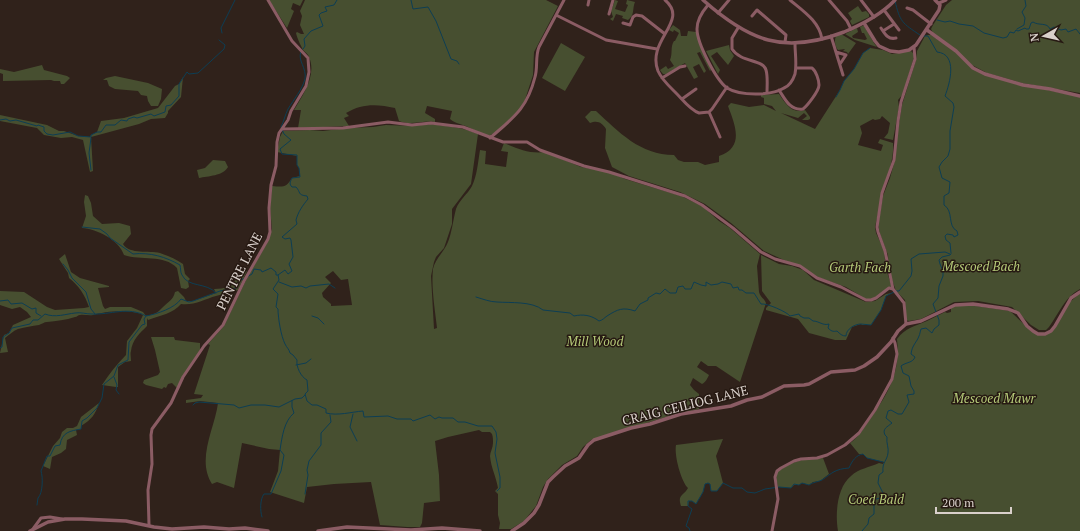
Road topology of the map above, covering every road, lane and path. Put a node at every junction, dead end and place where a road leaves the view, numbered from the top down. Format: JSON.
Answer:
{"nodes":[{"id":1,"x":268,"y":0,"type":"edge"},
{"id":2,"x":564,"y":0,"type":"edge"},
{"id":3,"x":590,"y":0,"type":"edge"},
{"id":4,"x":613,"y":0,"type":"edge"},
{"id":5,"x":665,"y":0,"type":"edge"},
{"id":6,"x":703,"y":0,"type":"edge"},
{"id":7,"x":729,"y":0,"type":"edge"},
{"id":8,"x":790,"y":0,"type":"edge"},
{"id":9,"x":861,"y":0,"type":"edge"},
{"id":10,"x":946,"y":0,"type":"edge"},
{"id":11,"x":831,"y":1,"type":"edge"},
{"id":12,"x":894,"y":1,"type":"edge"},
{"id":13,"x":937,"y":2,"type":"edge"},
{"id":14,"x":588,"y":5,"type":"dead end"},
{"id":15,"x":708,"y":5,"type":"junction"},
{"id":16,"x":907,"y":8,"type":"dead end"},
{"id":17,"x":884,"y":10,"type":"junction"},
{"id":18,"x":718,"y":13,"type":"junction"},
{"id":19,"x":609,"y":14,"type":"dead end"},
{"id":20,"x":556,"y":15,"type":"junction"},
{"id":21,"x":752,"y":16,"type":"dead end"},
{"id":22,"x":874,"y":17,"type":"junction"},
{"id":23,"x":623,"y":23,"type":"dead end"},
{"id":24,"x":864,"y":23,"type":"junction"},
{"id":25,"x":894,"y":24,"type":"junction"},
{"id":26,"x":931,"y":24,"type":"junction"},
{"id":27,"x":738,"y":28,"type":"junction"},
{"id":28,"x":851,"y":29,"type":"junction"},
{"id":29,"x":899,"y":30,"type":"dead end"},
{"id":30,"x":926,"y":32,"type":"junction"},
{"id":31,"x":665,"y":34,"type":"junction"},
{"id":32,"x":832,"y":36,"type":"junction"},
{"id":33,"x":896,"y":38,"type":"dead end"},
{"id":34,"x":822,"y":39,"type":"junction"},
{"id":35,"x":785,"y":42,"type":"junction"},
{"id":36,"x":795,"y":44,"type":"junction"},
{"id":37,"x":914,"y":47,"type":"junction"},
{"id":38,"x":657,"y":49,"type":"junction"},
{"id":39,"x":836,"y":52,"type":"junction"},
{"id":40,"x":840,"y":64,"type":"junction"},
{"id":41,"x":685,"y":66,"type":"dead end"},
{"id":42,"x":796,"y":68,"type":"junction"},
{"id":43,"x":843,"y":75,"type":"dead end"},
{"id":44,"x":662,"y":78,"type":"junction"},
{"id":45,"x":727,"y":87,"type":"junction"},
{"id":46,"x":696,"y":89,"type":"dead end"},
{"id":47,"x":780,"y":90,"type":"junction"},
{"id":48,"x":767,"y":93,"type":"junction"},
{"id":49,"x":1080,"y":96,"type":"edge"},
{"id":50,"x":682,"y":99,"type":"junction"},
{"id":51,"x":709,"y":112,"type":"junction"},
{"id":52,"x":283,"y":128,"type":"junction"},
{"id":53,"x":720,"y":137,"type":"dead end"},
{"id":54,"x":490,"y":138,"type":"junction"},
{"id":55,"x":893,"y":289,"type":"junction"},
{"id":56,"x":1080,"y":292,"type":"edge"},
{"id":57,"x":906,"y":324,"type":"junction"},
{"id":58,"x":893,"y":338,"type":"junction"},
{"id":59,"x":65,"y":519,"type":"junction"},
{"id":60,"x":149,"y":525,"type":"junction"},
{"id":61,"x":32,"y":530,"type":"edge"},
{"id":62,"x":268,"y":531,"type":"edge"},
{"id":63,"x":318,"y":531,"type":"edge"},
{"id":64,"x":480,"y":531,"type":"edge"},
{"id":65,"x":513,"y":531,"type":"edge"},
{"id":66,"x":772,"y":531,"type":"edge"}],
"edges":[{"from":1,"to":52,"type":"street","name":"PENTRE LANE"},
{"from":2,"to":20,"type":"street"},
{"from":3,"to":14,"type":"street"},
{"from":4,"to":19,"type":"street"},
{"from":5,"to":31,"type":"street"},
{"from":6,"to":15,"type":"street"},
{"from":7,"to":18,"type":"street"},
{"from":8,"to":34,"type":"street"},
{"from":9,"to":22,"type":"street"},
{"from":10,"to":13,"type":"street"},
{"from":11,"to":28,"type":"street"},
{"from":12,"to":17,"type":"street"},
{"from":13,"to":26,"type":"street"},
{"from":15,"to":18,"type":"street"},
{"from":15,"to":45,"type":"street"},
{"from":16,"to":26,"type":"street"},
{"from":17,"to":22,"type":"street"},
{"from":17,"to":25,"type":"street"},
{"from":18,"to":27,"type":"street"},
{"from":20,"to":38,"type":"street"},
{"from":20,"to":54,"type":"street"},
{"from":21,"to":35,"type":"street"},
{"from":22,"to":24,"type":"street"},
{"from":23,"to":31,"type":"street"},
{"from":24,"to":28,"type":"street"},
{"from":24,"to":37,"type":"street"},
{"from":25,"to":29,"type":"street"},
{"from":25,"to":33,"type":"street"},
{"from":26,"to":30,"type":"street"},
{"from":27,"to":35,"type":"street"},
{"from":27,"to":48,"type":"street"},
{"from":28,"to":32,"type":"street"},
{"from":30,"to":37,"type":"street"},
{"from":30,"to":49,"type":"street"},
{"from":31,"to":38,"type":"street"},
{"from":32,"to":34,"type":"street"},
{"from":32,"to":39,"type":"street"},
{"from":34,"to":36,"type":"street"},
{"from":35,"to":36,"type":"street"},
{"from":36,"to":42,"type":"street"},
{"from":37,"to":55,"type":"street"},
{"from":38,"to":44,"type":"street"},
{"from":39,"to":40,"type":"street"},
{"from":39,"to":40,"type":"street"},
{"from":40,"to":43,"type":"street"},
{"from":41,"to":44,"type":"street"},
{"from":42,"to":47,"type":"street"},
{"from":42,"to":47,"type":"street"},
{"from":44,"to":50,"type":"street"},
{"from":45,"to":48,"type":"street"},
{"from":45,"to":51,"type":"street"},
{"from":46,"to":50,"type":"street"},
{"from":47,"to":48,"type":"street"},
{"from":50,"to":51,"type":"street"},
{"from":51,"to":53,"type":"street"},
{"from":52,"to":54,"type":"street"},
{"from":52,"to":60,"type":"street","name":"PENTRE LANE"},
{"from":54,"to":55,"type":"street"},
{"from":55,"to":57,"type":"street"},
{"from":56,"to":57,"type":"street"},
{"from":57,"to":58,"type":"street","name":"CRAIG CEILIOG LANE"},
{"from":58,"to":65,"type":"street","name":"CRAIG CEILIOG LANE"},
{"from":58,"to":66,"type":"street"},
{"from":59,"to":60,"type":"street"},
{"from":59,"to":61,"type":"street"},
{"from":59,"to":61,"type":"street"},
{"from":60,"to":62,"type":"street"},
{"from":63,"to":64,"type":"street"}]}
